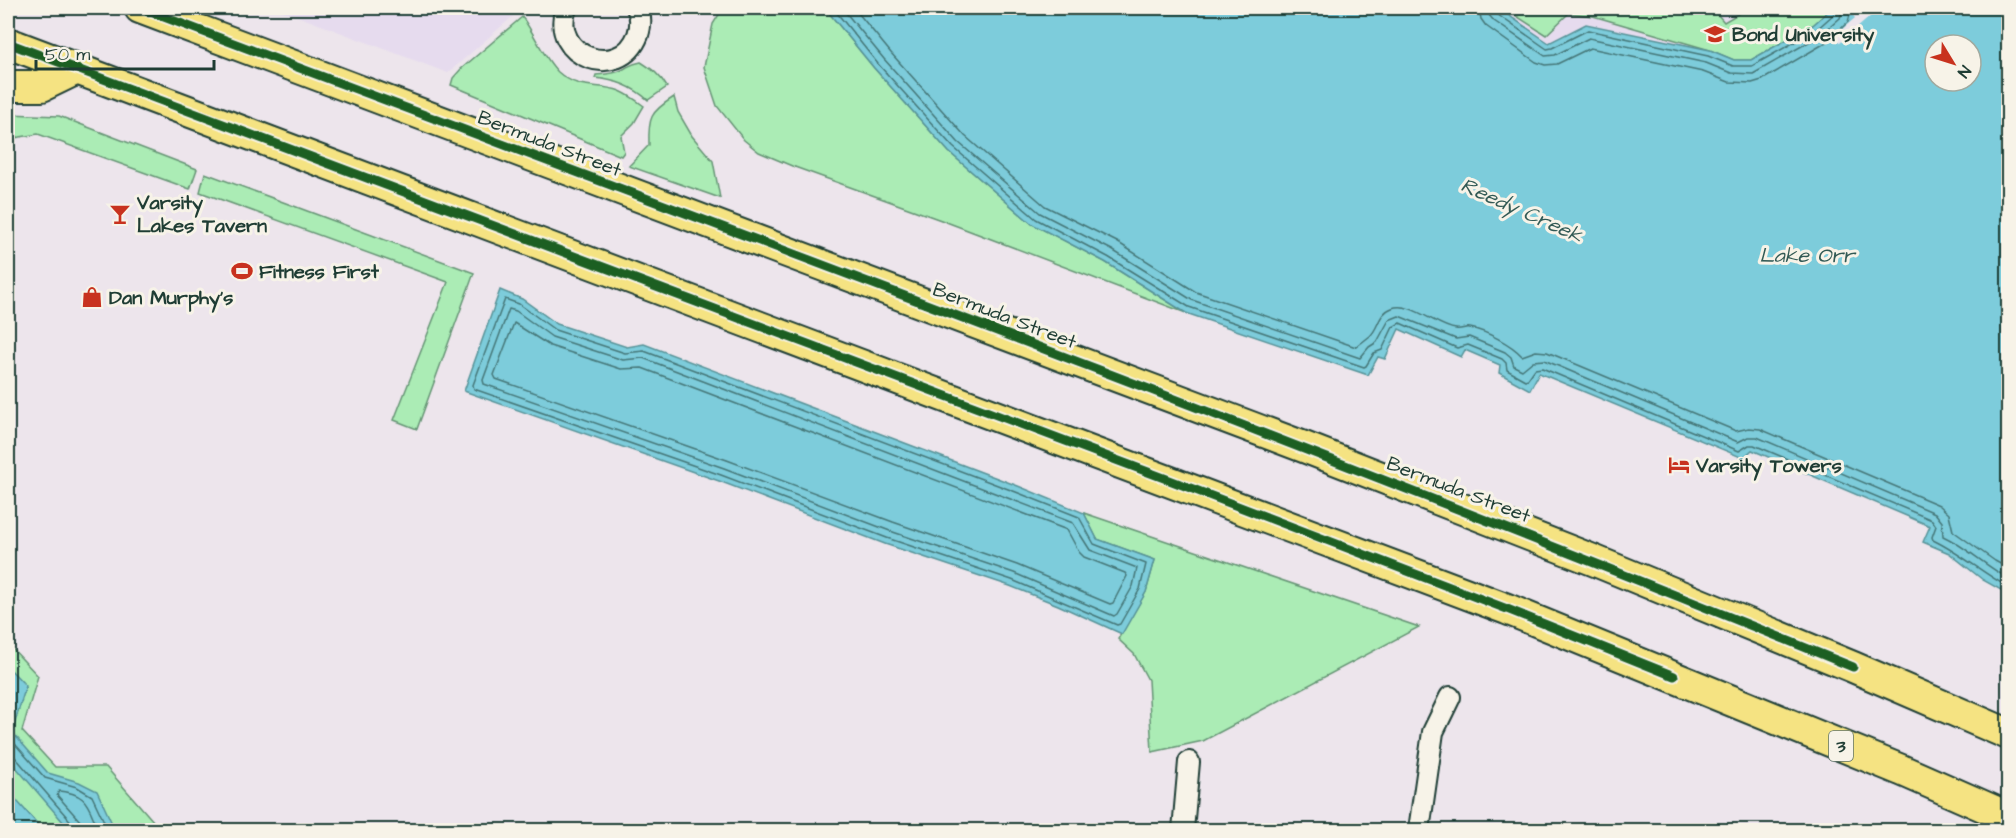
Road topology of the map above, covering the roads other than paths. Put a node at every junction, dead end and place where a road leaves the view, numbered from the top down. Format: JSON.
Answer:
{"nodes":[{"id":1,"x":140,"y":8,"type":"edge"},
{"id":2,"x":637,"y":8,"type":"edge"},
{"id":3,"x":560,"y":13,"type":"edge"},
{"id":4,"x":8,"y":43,"type":"edge"},
{"id":5,"x":77,"y":69,"type":"junction"},
{"id":6,"x":8,"y":86,"type":"edge"},
{"id":7,"x":1450,"y":698,"type":"dead end"},
{"id":8,"x":2008,"y":734,"type":"edge"},
{"id":9,"x":1189,"y":762,"type":"dead end"},
{"id":10,"x":2008,"y":817,"type":"edge"},
{"id":11,"x":1183,"y":831,"type":"edge"},
{"id":12,"x":1419,"y":831,"type":"edge"}],
"edges":[{"from":1,"to":8,"type":"main road","name":"Bermuda Street"},
{"from":2,"to":3,"type":"street"},
{"from":4,"to":5,"type":"main road","number":"3"},
{"from":5,"to":6,"type":"main road"},
{"from":5,"to":10,"type":"main road","number":"3"},
{"from":7,"to":12,"type":"street"},
{"from":9,"to":11,"type":"street"}]}
